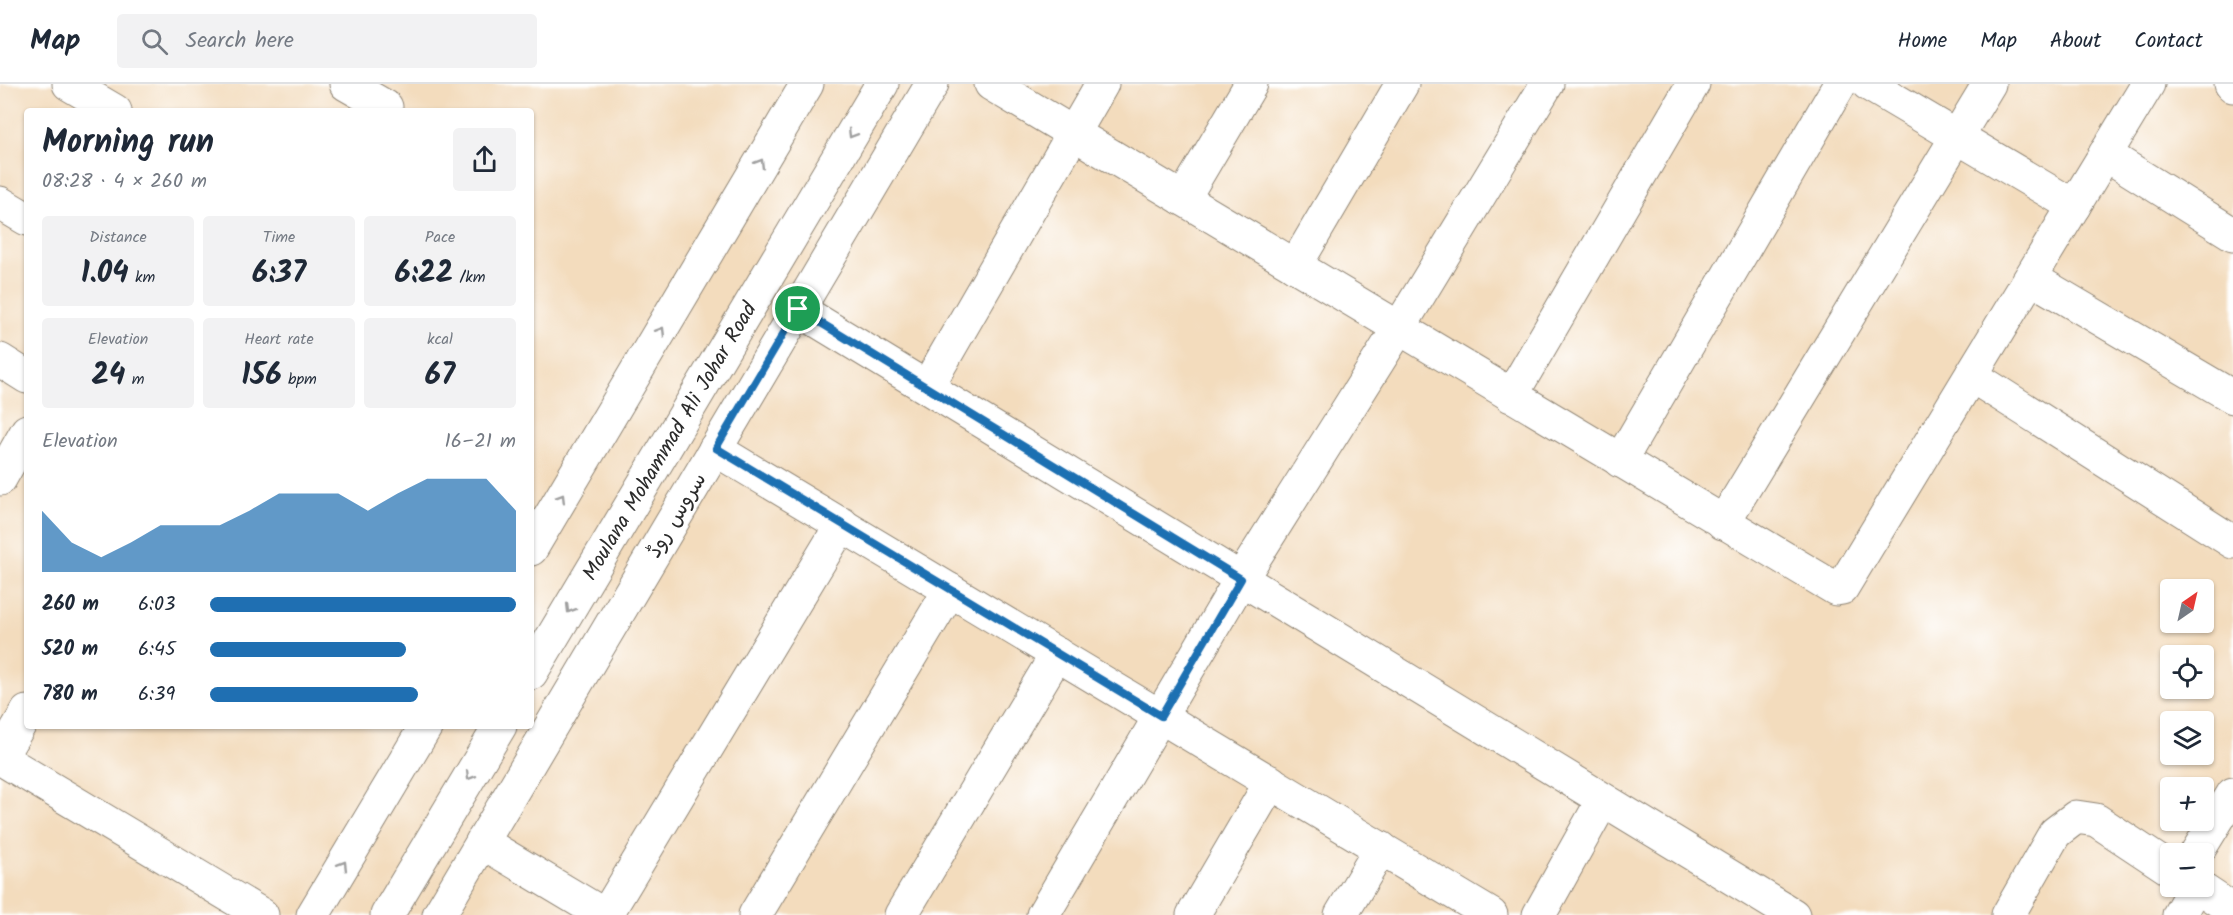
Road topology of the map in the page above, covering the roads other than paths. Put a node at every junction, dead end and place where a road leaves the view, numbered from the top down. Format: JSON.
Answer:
{"nodes":[{"id":1,"x":69,"y":84,"type":"edge"},
{"id":2,"x":346,"y":84,"type":"edge"},
{"id":3,"x":807,"y":84,"type":"edge"},
{"id":4,"x":882,"y":84,"type":"edge"},
{"id":5,"x":932,"y":84,"type":"edge"},
{"id":6,"x":991,"y":84,"type":"edge"},
{"id":7,"x":1102,"y":84,"type":"edge"},
{"id":8,"x":1251,"y":84,"type":"edge"},
{"id":9,"x":1402,"y":84,"type":"edge"},
{"id":10,"x":1547,"y":84,"type":"edge"},
{"id":11,"x":1693,"y":84,"type":"edge"},
{"id":12,"x":1840,"y":84,"type":"edge"},
{"id":13,"x":1868,"y":84,"type":"edge"},
{"id":14,"x":1989,"y":84,"type":"edge"},
{"id":15,"x":2148,"y":84,"type":"edge"},
{"id":16,"x":390,"y":101,"type":"edge"},
{"id":17,"x":110,"y":108,"type":"edge"},
{"id":18,"x":1073,"y":133,"type":"junction"},
{"id":19,"x":1957,"y":137,"type":"junction"},
{"id":20,"x":2106,"y":154,"type":"junction"},
{"id":21,"x":1184,"y":199,"type":"junction"},
{"id":22,"x":0,"y":203,"type":"edge"},
{"id":23,"x":2074,"y":206,"type":"junction"},
{"id":24,"x":24,"y":217,"type":"edge"},
{"id":25,"x":2233,"y":234,"type":"edge"},
{"id":26,"x":1295,"y":266,"type":"junction"},
{"id":27,"x":2031,"y":278,"type":"junction"},
{"id":28,"x":762,"y":286,"type":"junction"},
{"id":29,"x":798,"y":309,"type":"junction"},
{"id":30,"x":1399,"y":328,"type":"junction"},
{"id":31,"x":0,"y":360,"type":"edge"},
{"id":32,"x":24,"y":374,"type":"edge"},
{"id":33,"x":1972,"y":376,"type":"junction"},
{"id":34,"x":927,"y":387,"type":"junction"},
{"id":35,"x":1511,"y":396,"type":"junction"},
{"id":36,"x":2233,"y":397,"type":"edge"},
{"id":37,"x":24,"y":436,"type":"edge"},
{"id":38,"x":716,"y":448,"type":"junction"},
{"id":39,"x":1620,"y":461,"type":"junction"},
{"id":40,"x":0,"y":479,"type":"edge"},
{"id":41,"x":1723,"y":523,"type":"junction"},
{"id":42,"x":842,"y":524,"type":"junction"},
{"id":43,"x":2233,"y":542,"type":"edge"},
{"id":44,"x":534,"y":544,"type":"edge"},
{"id":45,"x":1241,"y":579,"type":"junction"},
{"id":46,"x":950,"y":590,"type":"junction"},
{"id":47,"x":1057,"y":654,"type":"junction"},
{"id":48,"x":534,"y":668,"type":"edge"},
{"id":49,"x":1161,"y":716,"type":"junction"},
{"id":50,"x":24,"y":717,"type":"edge"},
{"id":51,"x":424,"y":729,"type":"edge"},
{"id":52,"x":498,"y":729,"type":"edge"},
{"id":53,"x":0,"y":758,"type":"edge"},
{"id":54,"x":1271,"y":782,"type":"junction"},
{"id":55,"x":2233,"y":794,"type":"edge"},
{"id":56,"x":1603,"y":800,"type":"junction"},
{"id":57,"x":482,"y":842,"type":"junction"},
{"id":58,"x":2203,"y":843,"type":"edge"},
{"id":59,"x":1381,"y":848,"type":"junction"},
{"id":60,"x":2160,"y":862,"type":"edge"},
{"id":61,"x":2190,"y":897,"type":"edge"},
{"id":62,"x":2213,"y":897,"type":"edge"},
{"id":63,"x":2233,"y":910,"type":"edge"},
{"id":64,"x":1489,"y":914,"type":"edge"},
{"id":65,"x":262,"y":915,"type":"edge"},
{"id":66,"x":313,"y":915,"type":"edge"},
{"id":67,"x":387,"y":915,"type":"edge"},
{"id":68,"x":439,"y":915,"type":"edge"},
{"id":69,"x":605,"y":915,"type":"edge"},
{"id":70,"x":755,"y":915,"type":"edge"},
{"id":71,"x":901,"y":915,"type":"edge"},
{"id":72,"x":1043,"y":915,"type":"edge"},
{"id":73,"x":1193,"y":915,"type":"edge"},
{"id":74,"x":1341,"y":915,"type":"edge"},
{"id":75,"x":1539,"y":915,"type":"edge"},
{"id":76,"x":1793,"y":915,"type":"edge"},
{"id":77,"x":2008,"y":915,"type":"edge"},
{"id":78,"x":2179,"y":915,"type":"edge"}],
"edges":[{"from":1,"to":17,"type":"street"},
{"from":2,"to":16,"type":"street"},
{"from":44,"to":3,"type":"street","one_way":true},
{"from":4,"to":28,"type":"street","name":"Moulana Mohammad Ali Johar Road","one_way":true},
{"from":5,"to":29,"type":"street","name":"سروس روڈ"},
{"from":6,"to":18,"type":"street"},
{"from":7,"to":18,"type":"street"},
{"from":8,"to":21,"type":"street"},
{"from":9,"to":26,"type":"street"},
{"from":10,"to":30,"type":"street"},
{"from":11,"to":35,"type":"street"},
{"from":12,"to":39,"type":"street"},
{"from":13,"to":19,"type":"street"},
{"from":14,"to":19,"type":"street"},
{"from":15,"to":20,"type":"street"},
{"from":18,"to":21,"type":"street"},
{"from":18,"to":34,"type":"street"},
{"from":19,"to":23,"type":"street"},
{"from":19,"to":41,"type":"street"},
{"from":20,"to":23,"type":"street"},
{"from":20,"to":25,"type":"street"},
{"from":21,"to":26,"type":"street"},
{"from":22,"to":24,"type":"street"},
{"from":23,"to":27,"type":"street"},
{"from":26,"to":30,"type":"street"},
{"from":27,"to":33,"type":"street"},
{"from":27,"to":36,"type":"street"},
{"from":28,"to":29,"type":"street"},
{"from":28,"to":48,"type":"street","name":"Moulana Mohammad Ali Johar Road","one_way":true},
{"from":29,"to":34,"type":"street"},
{"from":29,"to":38,"type":"street","name":"سروس روڈ"},
{"from":30,"to":35,"type":"street"},
{"from":30,"to":45,"type":"street"},
{"from":31,"to":32,"type":"street"},
{"from":33,"to":41,"type":"street"},
{"from":33,"to":43,"type":"street"},
{"from":34,"to":45,"type":"street"},
{"from":35,"to":39,"type":"street"},
{"from":37,"to":40,"type":"street"},
{"from":38,"to":42,"type":"street"},
{"from":38,"to":57,"type":"street","name":"سروس روڈ"},
{"from":39,"to":41,"type":"street"},
{"from":42,"to":46,"type":"street"},
{"from":42,"to":69,"type":"street"},
{"from":45,"to":49,"type":"street"},
{"from":45,"to":56,"type":"street"},
{"from":46,"to":47,"type":"street"},
{"from":46,"to":70,"type":"street"},
{"from":47,"to":49,"type":"street"},
{"from":47,"to":71,"type":"street"},
{"from":49,"to":54,"type":"street"},
{"from":49,"to":72,"type":"street"},
{"from":50,"to":53,"type":"street"},
{"from":66,"to":51,"type":"street","one_way":true},
{"from":52,"to":67,"type":"street","one_way":true},
{"from":53,"to":65,"type":"street"},
{"from":54,"to":59,"type":"street"},
{"from":54,"to":73,"type":"street"},
{"from":55,"to":58,"type":"street"},
{"from":56,"to":75,"type":"street"},
{"from":56,"to":76,"type":"street"},
{"from":57,"to":68,"type":"street","name":"سروس روڈ"},
{"from":57,"to":69,"type":"street"},
{"from":59,"to":64,"type":"street"},
{"from":59,"to":74,"type":"street"},
{"from":60,"to":77,"type":"street"},
{"from":61,"to":78,"type":"street"},
{"from":62,"to":63,"type":"street"}]}
